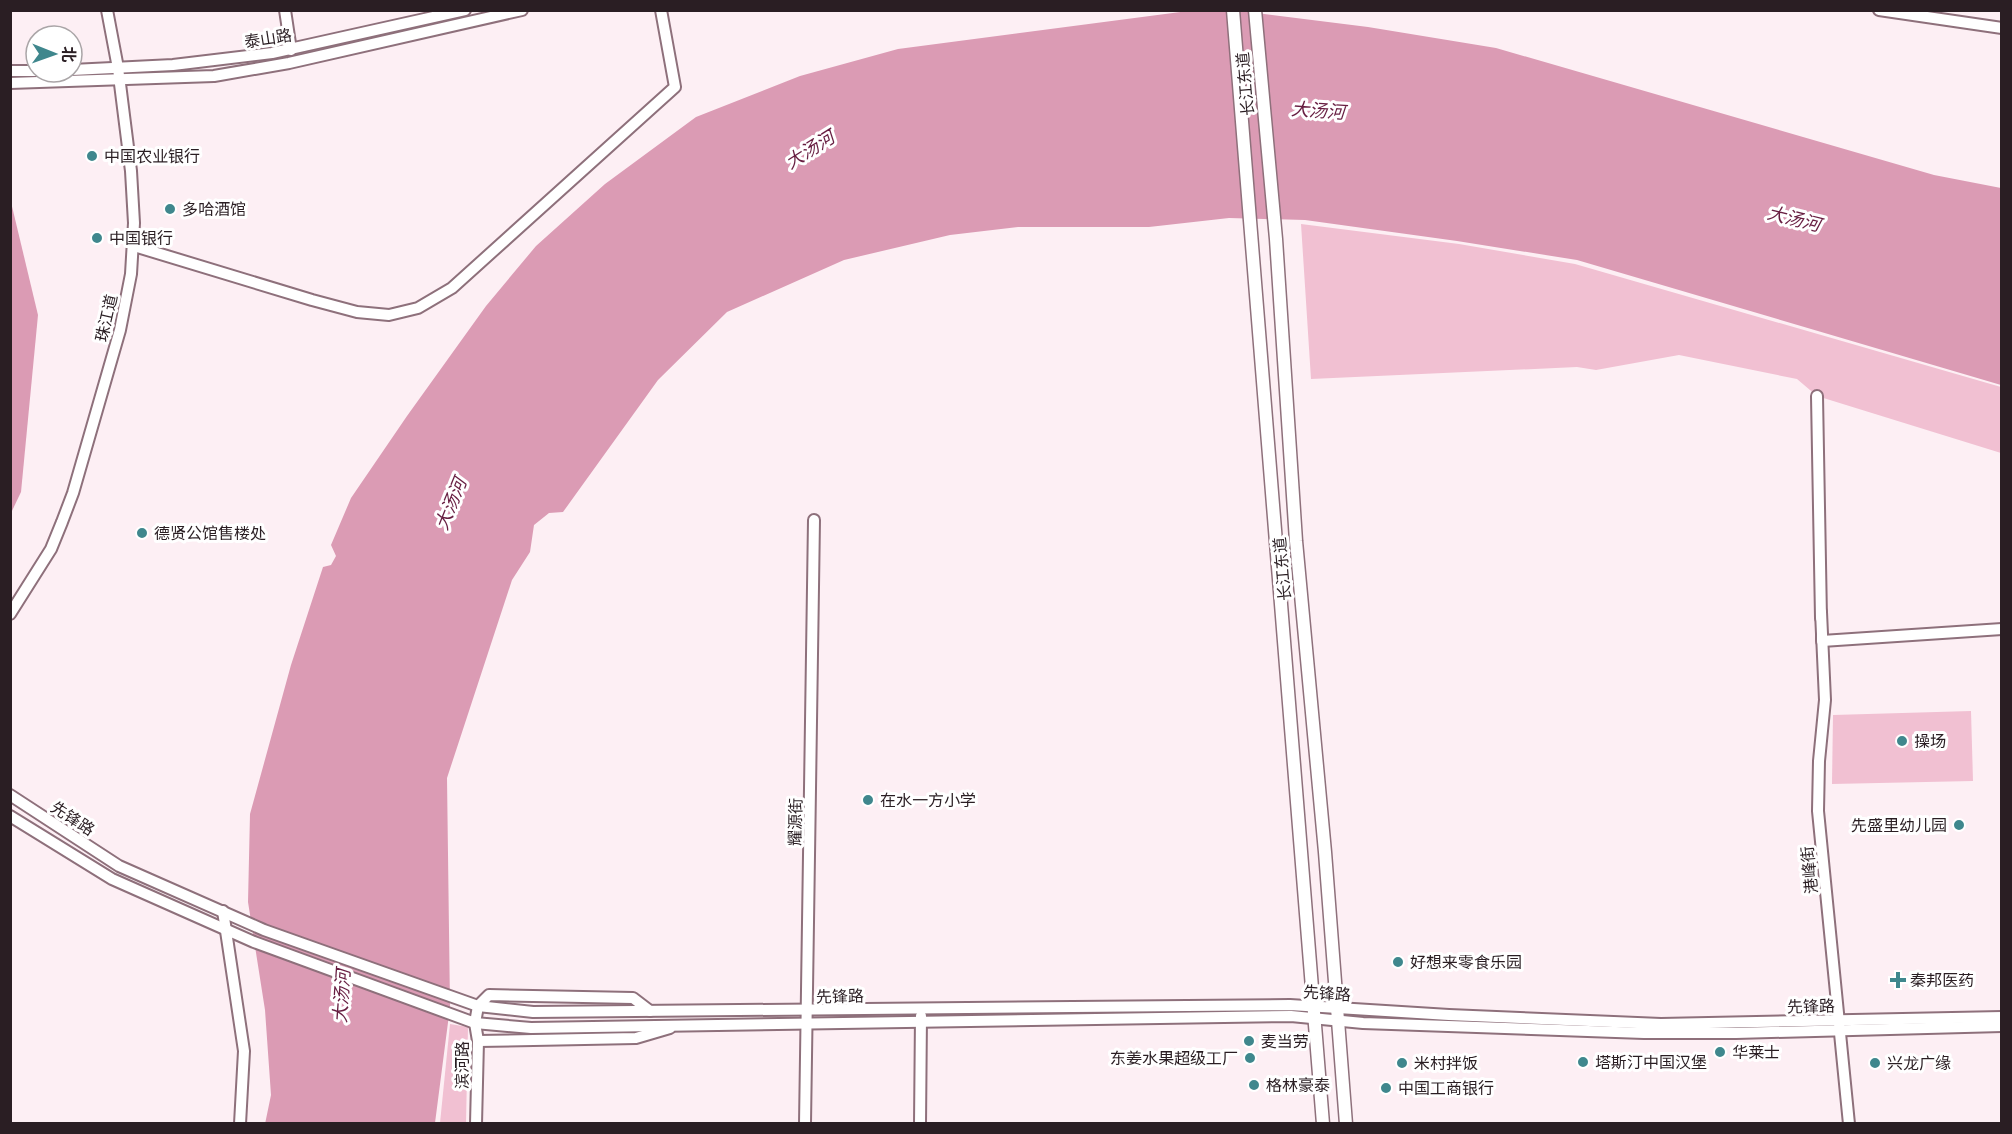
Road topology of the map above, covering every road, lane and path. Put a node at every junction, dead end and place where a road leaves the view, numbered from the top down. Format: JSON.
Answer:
{"nodes":[{"id":1,"x":108,"y":10,"type":"edge"},
{"id":2,"x":285,"y":10,"type":"edge"},
{"id":3,"x":465,"y":10,"type":"edge"},
{"id":4,"x":522,"y":10,"type":"edge"},
{"id":5,"x":661,"y":10,"type":"edge"},
{"id":6,"x":1233,"y":10,"type":"edge"},
{"id":7,"x":1255,"y":10,"type":"edge"},
{"id":8,"x":1879,"y":10,"type":"edge"},
{"id":9,"x":2001,"y":28,"type":"edge"},
{"id":10,"x":291,"y":50,"type":"junction"},
{"id":11,"x":118,"y":68,"type":"junction"},
{"id":12,"x":84,"y":69,"type":"edge"},
{"id":13,"x":120,"y":81,"type":"junction"},
{"id":14,"x":10,"y":83,"type":"edge"},
{"id":15,"x":134,"y":246,"type":"junction"},
{"id":16,"x":1817,"y":396,"type":"dead end"},
{"id":17,"x":814,"y":520,"type":"dead end"},
{"id":18,"x":10,"y":614,"type":"edge"},
{"id":19,"x":2001,"y":629,"type":"edge"},
{"id":20,"x":1822,"y":641,"type":"junction"},
{"id":21,"x":10,"y":795,"type":"edge"},
{"id":22,"x":10,"y":816,"type":"edge"},
{"id":23,"x":223,"y":912,"type":"junction"},
{"id":24,"x":225,"y":929,"type":"junction"},
{"id":25,"x":478,"y":1006,"type":"junction"},
{"id":26,"x":921,"y":1010,"type":"junction"},
{"id":27,"x":650,"y":1011,"type":"junction"},
{"id":28,"x":808,"y":1011,"type":"junction"},
{"id":29,"x":1313,"y":1012,"type":"junction"},
{"id":30,"x":1337,"y":1013,"type":"junction"},
{"id":31,"x":2001,"y":1017,"type":"edge"},
{"id":32,"x":921,"y":1022,"type":"junction"},
{"id":33,"x":475,"y":1023,"type":"junction"},
{"id":34,"x":681,"y":1024,"type":"junction"},
{"id":35,"x":807,"y":1025,"type":"junction"},
{"id":36,"x":1840,"y":1025,"type":"junction"},
{"id":37,"x":2001,"y":1026,"type":"edge"},
{"id":38,"x":478,"y":1041,"type":"junction"},
{"id":39,"x":240,"y":1124,"type":"edge"},
{"id":40,"x":476,"y":1124,"type":"edge"},
{"id":41,"x":805,"y":1124,"type":"edge"},
{"id":42,"x":920,"y":1124,"type":"edge"},
{"id":43,"x":1323,"y":1124,"type":"edge"},
{"id":44,"x":1346,"y":1124,"type":"edge"},
{"id":45,"x":1849,"y":1124,"type":"edge"}],
"edges":[{"from":1,"to":11,"type":"street","name":"珠江道"},
{"from":2,"to":10,"type":"street"},
{"from":3,"to":10,"type":"street","name":"泰山路"},
{"from":4,"to":13,"type":"street"},
{"from":5,"to":15,"type":"street"},
{"from":6,"to":29,"type":"main road","name":"长江东道"},
{"from":7,"to":30,"type":"main road","name":"长江东道"},
{"from":8,"to":9,"type":"street"},
{"from":10,"to":11,"type":"street","name":"泰山路"},
{"from":11,"to":12,"type":"street","name":"泰山路"},
{"from":11,"to":13,"type":"street","name":"珠江道"},
{"from":13,"to":14,"type":"street"},
{"from":13,"to":15,"type":"street","name":"珠江道"},
{"from":15,"to":18,"type":"street","name":"珠江道"},
{"from":16,"to":20,"type":"street","name":"港峰街"},
{"from":17,"to":28,"type":"street","name":"耀源街"},
{"from":19,"to":20,"type":"street"},
{"from":20,"to":36,"type":"street","name":"港峰街"},
{"from":21,"to":23,"type":"street","name":"先锋路"},
{"from":22,"to":24,"type":"street"},
{"from":23,"to":24,"type":"street"},
{"from":23,"to":25,"type":"street","name":"先锋路"},
{"from":24,"to":33,"type":"street"},
{"from":24,"to":39,"type":"street"},
{"from":25,"to":27,"type":"street","name":"先锋路"},
{"from":25,"to":27,"type":"street"},
{"from":25,"to":33,"type":"street","name":"滨河路"},
{"from":26,"to":28,"type":"street","name":"先锋路"},
{"from":26,"to":29,"type":"street","name":"先锋路"},
{"from":26,"to":32,"type":"street"},
{"from":27,"to":28,"type":"street","name":"先锋路"},
{"from":28,"to":35,"type":"street","name":"耀源街"},
{"from":29,"to":30,"type":"street"},
{"from":29,"to":32,"type":"street"},
{"from":29,"to":43,"type":"main road","name":"长江东道"},
{"from":30,"to":36,"type":"street"},
{"from":30,"to":44,"type":"main road","name":"长江东道"},
{"from":31,"to":36,"type":"street","name":"先锋路"},
{"from":32,"to":35,"type":"street"},
{"from":32,"to":42,"type":"street"},
{"from":33,"to":34,"type":"street"},
{"from":33,"to":38,"type":"street","name":"滨河路"},
{"from":34,"to":35,"type":"street"},
{"from":34,"to":38,"type":"street"},
{"from":35,"to":41,"type":"street","name":"耀源街"},
{"from":36,"to":37,"type":"street"},
{"from":36,"to":45,"type":"street","name":"港峰街"},
{"from":38,"to":40,"type":"street","name":"滨河路"}]}
